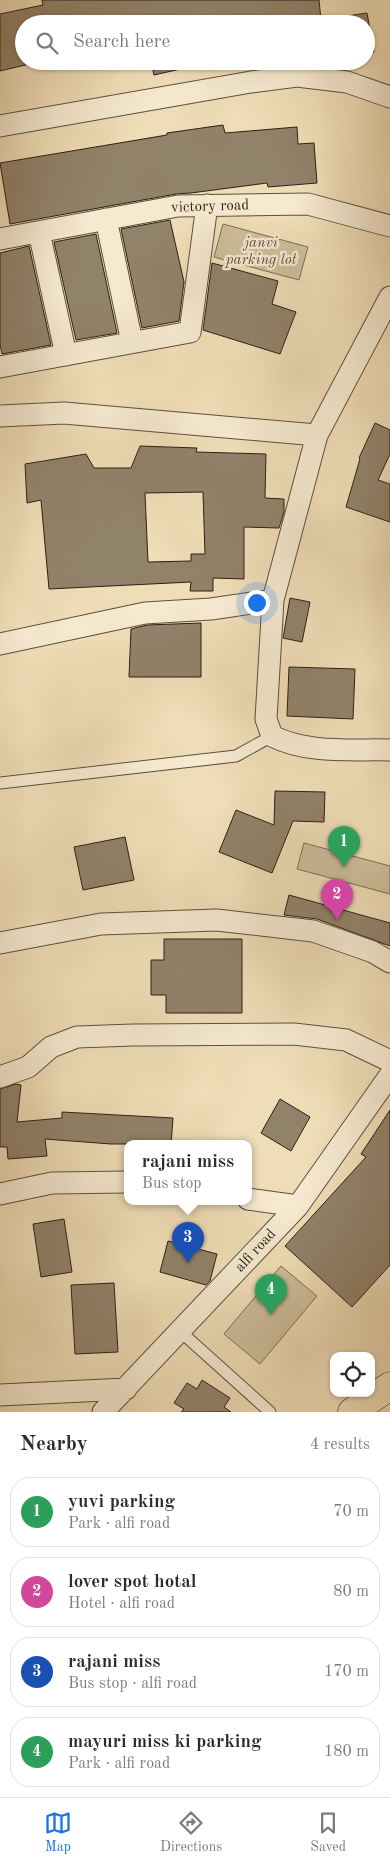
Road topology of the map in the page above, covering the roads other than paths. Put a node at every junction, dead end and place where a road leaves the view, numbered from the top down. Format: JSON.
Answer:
{"nodes":[{"id":1,"x":390,"y":97,"type":"edge"},
{"id":2,"x":0,"y":126,"type":"edge"},
{"id":3,"x":207,"y":205,"type":"junction"},
{"id":4,"x":106,"y":219,"type":"junction"},
{"id":5,"x":390,"y":226,"type":"edge"},
{"id":6,"x":39,"y":232,"type":"junction"},
{"id":7,"x":0,"y":239,"type":"edge"},
{"id":8,"x":390,"y":297,"type":"edge"},
{"id":9,"x":132,"y":342,"type":"junction"},
{"id":10,"x":66,"y":355,"type":"junction"},
{"id":11,"x":0,"y":368,"type":"edge"},
{"id":12,"x":0,"y":416,"type":"edge"},
{"id":13,"x":318,"y":435,"type":"junction"},
{"id":14,"x":272,"y":600,"type":"junction"},
{"id":15,"x":0,"y":644,"type":"edge"},
{"id":16,"x":272,"y":736,"type":"junction"},
{"id":17,"x":390,"y":750,"type":"edge"},
{"id":18,"x":0,"y":783,"type":"edge"},
{"id":19,"x":0,"y":943,"type":"edge"},
{"id":20,"x":390,"y":962,"type":"edge"},
{"id":21,"x":390,"y":1061,"type":"edge"},
{"id":22,"x":390,"y":1075,"type":"edge"},
{"id":23,"x":0,"y":1077,"type":"edge"},
{"id":24,"x":124,"y":1182,"type":"edge"},
{"id":25,"x":0,"y":1194,"type":"edge"},
{"id":26,"x":252,"y":1199,"type":"edge"},
{"id":27,"x":298,"y":1206,"type":"junction"},
{"id":28,"x":181,"y":1332,"type":"junction"},
{"id":29,"x":390,"y":1386,"type":"edge"},
{"id":30,"x":126,"y":1389,"type":"junction"},
{"id":31,"x":0,"y":1395,"type":"edge"},
{"id":32,"x":103,"y":1412,"type":"edge"},
{"id":33,"x":270,"y":1412,"type":"edge"},
{"id":34,"x":352,"y":1412,"type":"edge"}],
"edges":[{"from":1,"to":2,"type":"street"},
{"from":3,"to":4,"type":"street","name":"victory road"},
{"from":3,"to":5,"type":"street","name":"victory road"},
{"from":3,"to":9,"type":"street"},
{"from":4,"to":6,"type":"street","name":"victory road"},
{"from":4,"to":9,"type":"street"},
{"from":6,"to":7,"type":"street","name":"victory road"},
{"from":6,"to":10,"type":"street"},
{"from":8,"to":13,"type":"street"},
{"from":9,"to":10,"type":"street"},
{"from":10,"to":11,"type":"street"},
{"from":12,"to":13,"type":"street"},
{"from":13,"to":14,"type":"street"},
{"from":14,"to":15,"type":"street"},
{"from":14,"to":16,"type":"street"},
{"from":16,"to":17,"type":"street"},
{"from":16,"to":18,"type":"lane"},
{"from":19,"to":20,"type":"street"},
{"from":21,"to":23,"type":"street"},
{"from":22,"to":27,"type":"street","name":"alfi road"},
{"from":24,"to":25,"type":"street"},
{"from":26,"to":27,"type":"street"},
{"from":27,"to":28,"type":"street","name":"alfi road"},
{"from":28,"to":30,"type":"street","name":"alfi road"},
{"from":28,"to":33,"type":"lane"},
{"from":29,"to":34,"type":"main road"},
{"from":30,"to":31,"type":"street"},
{"from":30,"to":32,"type":"street","name":"alfi road"}]}
